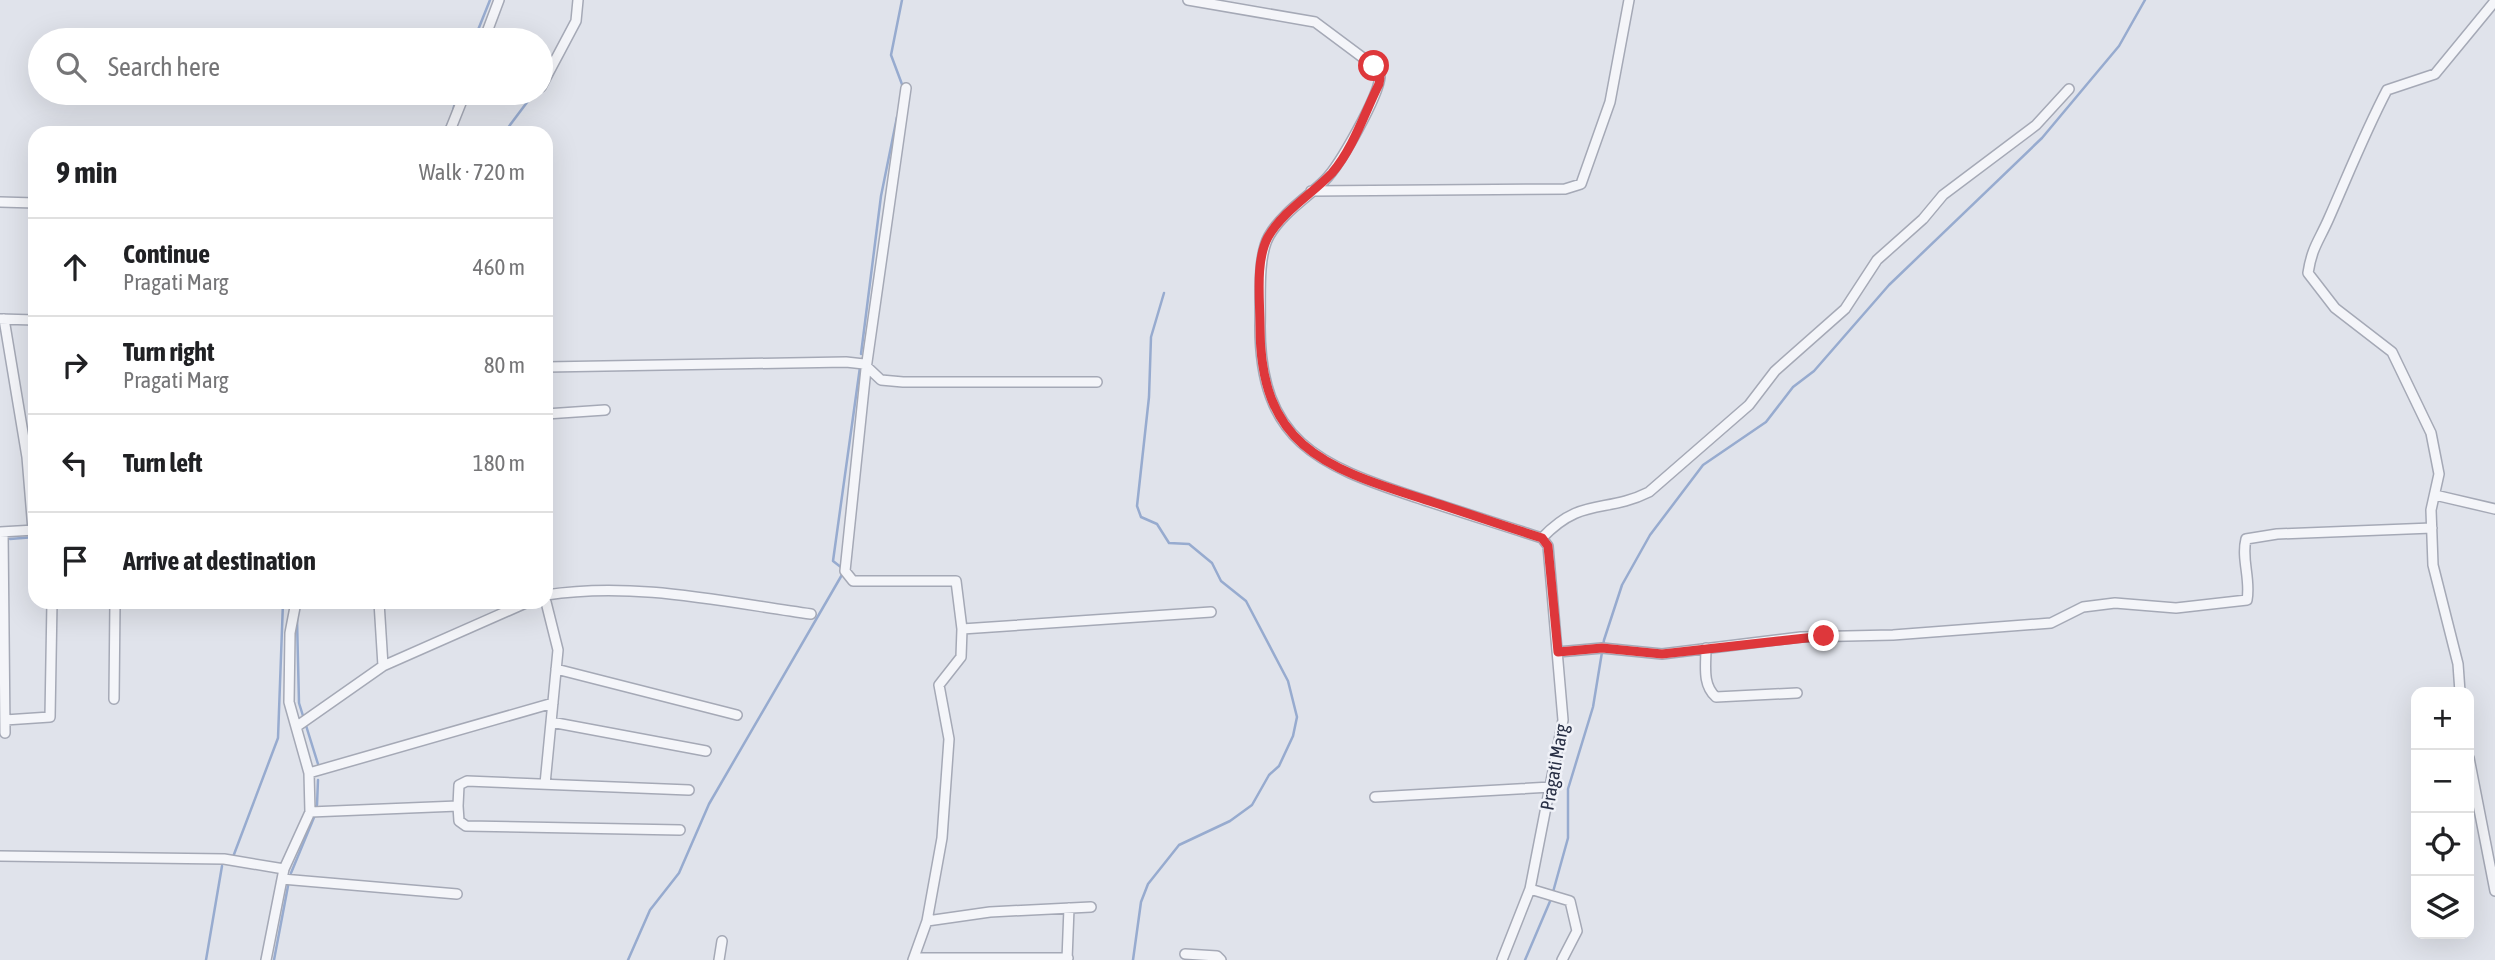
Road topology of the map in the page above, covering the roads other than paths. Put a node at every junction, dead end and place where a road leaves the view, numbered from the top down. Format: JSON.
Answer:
{"nodes":[{"id":1,"x":499,"y":0,"type":"edge"},
{"id":2,"x":578,"y":0,"type":"edge"},
{"id":3,"x":1188,"y":0,"type":"edge"},
{"id":4,"x":1629,"y":0,"type":"edge"},
{"id":5,"x":2495,"y":1,"type":"edge"},
{"id":6,"x":489,"y":28,"type":"edge"},
{"id":7,"x":553,"y":64,"type":"edge"},
{"id":8,"x":905,"y":88,"type":"dead end"},
{"id":9,"x":2070,"y":89,"type":"dead end"},
{"id":10,"x":460,"y":105,"type":"edge"},
{"id":11,"x":452,"y":126,"type":"edge"},
{"id":12,"x":1311,"y":191,"type":"junction"},
{"id":13,"x":0,"y":202,"type":"edge"},
{"id":14,"x":28,"y":203,"type":"edge"},
{"id":15,"x":2,"y":319,"type":"edge"},
{"id":16,"x":28,"y":320,"type":"edge"},
{"id":17,"x":553,"y":367,"type":"edge"},
{"id":18,"x":866,"y":369,"type":"junction"},
{"id":19,"x":1097,"y":382,"type":"dead end"},
{"id":20,"x":605,"y":410,"type":"dead end"},
{"id":21,"x":553,"y":414,"type":"edge"},
{"id":22,"x":28,"y":467,"type":"edge"},
{"id":23,"x":2435,"y":495,"type":"junction"},
{"id":24,"x":2495,"y":509,"type":"edge"},
{"id":25,"x":2432,"y":528,"type":"junction"},
{"id":26,"x":28,"y":530,"type":"edge"},
{"id":27,"x":2,"y":532,"type":"edge"},
{"id":28,"x":1542,"y":538,"type":"junction"},
{"id":29,"x":553,"y":594,"type":"edge"},
{"id":30,"x":52,"y":609,"type":"edge"},
{"id":31,"x":115,"y":609,"type":"edge"},
{"id":32,"x":295,"y":609,"type":"edge"},
{"id":33,"x":379,"y":609,"type":"edge"},
{"id":34,"x":512,"y":609,"type":"edge"},
{"id":35,"x":548,"y":609,"type":"edge"},
{"id":36,"x":1211,"y":612,"type":"dead end"},
{"id":37,"x":811,"y":614,"type":"dead end"},
{"id":38,"x":962,"y":629,"type":"junction"},
{"id":39,"x":1706,"y":648,"type":"junction"},
{"id":40,"x":1558,"y":652,"type":"junction"},
{"id":41,"x":383,"y":666,"type":"junction"},
{"id":42,"x":556,"y":669,"type":"junction"},
{"id":43,"x":2460,"y":687,"type":"edge"},
{"id":44,"x":1797,"y":693,"type":"dead end"},
{"id":45,"x":114,"y":699,"type":"dead end"},
{"id":46,"x":553,"y":703,"type":"junction"},
{"id":47,"x":737,"y":715,"type":"dead end"},
{"id":48,"x":5,"y":720,"type":"junction"},
{"id":49,"x":551,"y":722,"type":"junction"},
{"id":50,"x":296,"y":727,"type":"junction"},
{"id":51,"x":5,"y":733,"type":"dead end"},
{"id":52,"x":706,"y":751,"type":"dead end"},
{"id":53,"x":309,"y":773,"type":"junction"},
{"id":54,"x":545,"y":784,"type":"junction"},
{"id":55,"x":2474,"y":784,"type":"edge"},
{"id":56,"x":1551,"y":787,"type":"junction"},
{"id":57,"x":689,"y":790,"type":"dead end"},
{"id":58,"x":1375,"y":797,"type":"dead end"},
{"id":59,"x":458,"y":806,"type":"junction"},
{"id":60,"x":310,"y":812,"type":"junction"},
{"id":61,"x":680,"y":830,"type":"dead end"},
{"id":62,"x":0,"y":856,"type":"edge"},
{"id":63,"x":283,"y":874,"type":"junction"},
{"id":64,"x":1530,"y":889,"type":"junction"},
{"id":65,"x":2495,"y":891,"type":"edge"},
{"id":66,"x":457,"y":894,"type":"dead end"},
{"id":67,"x":1091,"y":907,"type":"dead end"},
{"id":68,"x":1069,"y":908,"type":"junction"},
{"id":69,"x":927,"y":921,"type":"junction"},
{"id":70,"x":722,"y":941,"type":"dead end"},
{"id":71,"x":1185,"y":954,"type":"dead end"},
{"id":72,"x":913,"y":959,"type":"edge"},
{"id":73,"x":1068,"y":959,"type":"edge"},
{"id":74,"x":266,"y":960,"type":"edge"},
{"id":75,"x":719,"y":960,"type":"edge"},
{"id":76,"x":1221,"y":960,"type":"edge"},
{"id":77,"x":1502,"y":960,"type":"edge"},
{"id":78,"x":1562,"y":960,"type":"edge"}],
"edges":[{"from":1,"to":6,"type":"street"},
{"from":2,"to":7,"type":"street"},
{"from":3,"to":12,"type":"street"},
{"from":4,"to":12,"type":"street"},
{"from":5,"to":23,"type":"street"},
{"from":8,"to":18,"type":"street"},
{"from":9,"to":28,"type":"street"},
{"from":10,"to":11,"type":"street"},
{"from":12,"to":28,"type":"street"},
{"from":13,"to":14,"type":"street"},
{"from":15,"to":16,"type":"street"},
{"from":15,"to":22,"type":"street"},
{"from":17,"to":18,"type":"street"},
{"from":18,"to":19,"type":"street"},
{"from":18,"to":38,"type":"street"},
{"from":20,"to":21,"type":"street"},
{"from":23,"to":24,"type":"street"},
{"from":23,"to":25,"type":"street"},
{"from":25,"to":39,"type":"street"},
{"from":25,"to":43,"type":"street"},
{"from":26,"to":27,"type":"street"},
{"from":27,"to":48,"type":"street"},
{"from":28,"to":40,"type":"street","name":"Pragati Marg"},
{"from":29,"to":37,"type":"street"},
{"from":30,"to":48,"type":"street"},
{"from":31,"to":45,"type":"street"},
{"from":32,"to":50,"type":"street"},
{"from":33,"to":41,"type":"street"},
{"from":34,"to":41,"type":"street"},
{"from":35,"to":42,"type":"street"},
{"from":36,"to":38,"type":"street"},
{"from":38,"to":69,"type":"street"},
{"from":39,"to":40,"type":"street"},
{"from":39,"to":44,"type":"street"},
{"from":40,"to":56,"type":"street","name":"Pragati Marg"},
{"from":41,"to":50,"type":"street"},
{"from":42,"to":46,"type":"street"},
{"from":42,"to":47,"type":"street"},
{"from":46,"to":49,"type":"street"},
{"from":46,"to":53,"type":"street"},
{"from":48,"to":51,"type":"street"},
{"from":49,"to":52,"type":"street"},
{"from":49,"to":54,"type":"street"},
{"from":50,"to":53,"type":"street"},
{"from":53,"to":60,"type":"street"},
{"from":54,"to":57,"type":"street"},
{"from":54,"to":59,"type":"street"},
{"from":55,"to":65,"type":"street"},
{"from":56,"to":58,"type":"street"},
{"from":56,"to":64,"type":"street","name":"Pragati Marg"},
{"from":59,"to":60,"type":"street"},
{"from":59,"to":61,"type":"street"},
{"from":60,"to":63,"type":"street"},
{"from":62,"to":63,"type":"street"},
{"from":63,"to":66,"type":"street"},
{"from":63,"to":74,"type":"street"},
{"from":64,"to":77,"type":"street","name":"Pragati Marg"},
{"from":64,"to":78,"type":"street"},
{"from":67,"to":68,"type":"street"},
{"from":68,"to":69,"type":"street"},
{"from":68,"to":73,"type":"street"},
{"from":69,"to":72,"type":"street"},
{"from":70,"to":75,"type":"street"},
{"from":71,"to":76,"type":"street"},
{"from":72,"to":73,"type":"street"}]}
